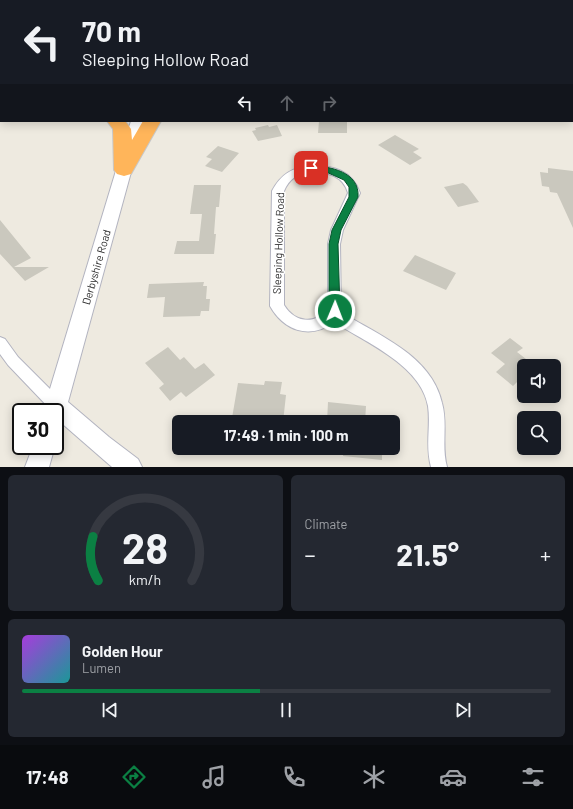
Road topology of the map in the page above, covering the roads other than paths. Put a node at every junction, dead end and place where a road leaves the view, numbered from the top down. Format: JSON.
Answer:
{"nodes":[{"id":1,"x":117,"y":122,"type":"edge"},
{"id":2,"x":138,"y":122,"type":"edge"},
{"id":3,"x":151,"y":122,"type":"edge"},
{"id":4,"x":124,"y":170,"type":"junction"},
{"id":5,"x":333,"y":314,"type":"junction"},
{"id":6,"x":0,"y":343,"type":"edge"},
{"id":7,"x":51,"y":403,"type":"edge"},
{"id":8,"x":56,"y":403,"type":"edge"},
{"id":9,"x":64,"y":415,"type":"edge"},
{"id":10,"x":41,"y":455,"type":"edge"},
{"id":11,"x":37,"y":467,"type":"edge"},
{"id":12,"x":130,"y":467,"type":"edge"},
{"id":13,"x":439,"y":467,"type":"edge"}],
"edges":[{"from":1,"to":4,"type":"highway"},
{"from":2,"to":4,"type":"street","name":"Derbyshire Road"},
{"from":3,"to":4,"type":"highway"},
{"from":4,"to":8,"type":"street","name":"Derbyshire Road"},
{"from":5,"to":5,"type":"street","name":"Sleeping Hollow Road"},
{"from":5,"to":13,"type":"street"},
{"from":6,"to":7,"type":"street"},
{"from":9,"to":12,"type":"street"},
{"from":10,"to":11,"type":"street"}]}
